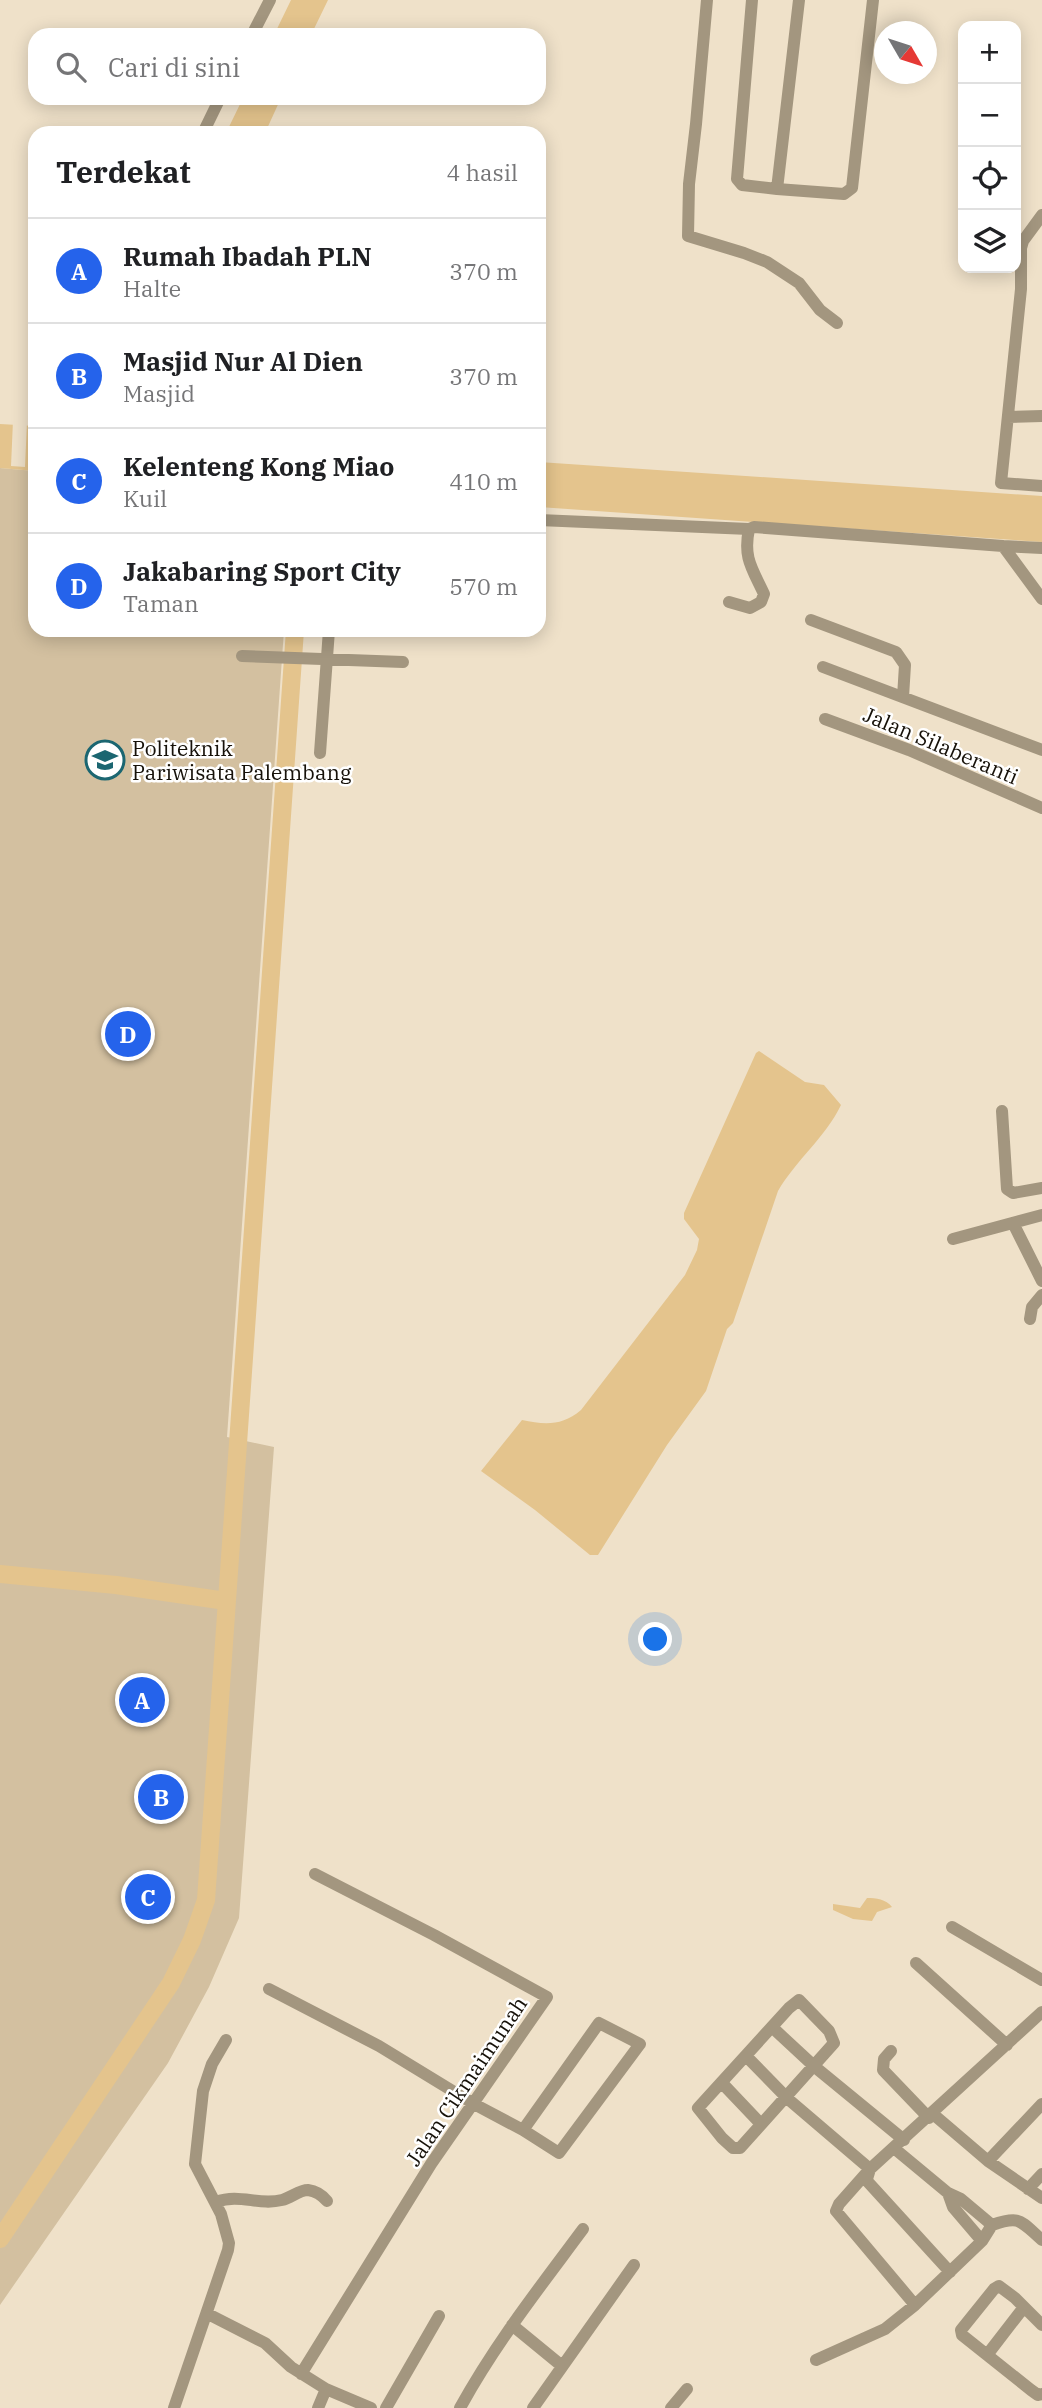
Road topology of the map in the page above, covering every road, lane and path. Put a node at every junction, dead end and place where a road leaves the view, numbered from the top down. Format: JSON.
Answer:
{"nodes":[{"id":1,"x":270,"y":0,"type":"edge"},
{"id":2,"x":707,"y":0,"type":"edge"},
{"id":3,"x":752,"y":0,"type":"edge"},
{"id":4,"x":799,"y":0,"type":"edge"},
{"id":5,"x":873,"y":0,"type":"edge"},
{"id":6,"x":256,"y":28,"type":"edge"},
{"id":7,"x":217,"y":105,"type":"edge"},
{"id":8,"x":206,"y":126,"type":"edge"},
{"id":9,"x":777,"y":188,"type":"junction"},
{"id":10,"x":1042,"y":215,"type":"edge"},
{"id":11,"x":837,"y":324,"type":"dead end"},
{"id":12,"x":1042,"y":414,"type":"edge"},
{"id":13,"x":1008,"y":417,"type":"junction"},
{"id":14,"x":1042,"y":486,"type":"edge"},
{"id":15,"x":546,"y":520,"type":"edge"},
{"id":16,"x":749,"y":529,"type":"junction"},
{"id":17,"x":1003,"y":546,"type":"junction"},
{"id":18,"x":1042,"y":548,"type":"edge"},
{"id":19,"x":1042,"y":599,"type":"edge"},
{"id":20,"x":729,"y":602,"type":"dead end"},
{"id":21,"x":811,"y":620,"type":"dead end"},
{"id":22,"x":329,"y":637,"type":"edge"},
{"id":23,"x":242,"y":656,"type":"dead end"},
{"id":24,"x":327,"y":659,"type":"junction"},
{"id":25,"x":403,"y":662,"type":"dead end"},
{"id":26,"x":823,"y":667,"type":"dead end"},
{"id":27,"x":903,"y":697,"type":"junction"},
{"id":28,"x":825,"y":719,"type":"dead end"},
{"id":29,"x":1042,"y":750,"type":"edge"},
{"id":30,"x":320,"y":753,"type":"dead end"},
{"id":31,"x":1042,"y":808,"type":"edge"},
{"id":32,"x":1002,"y":1111,"type":"dead end"},
{"id":33,"x":1042,"y":1188,"type":"edge"},
{"id":34,"x":1042,"y":1215,"type":"edge"},
{"id":35,"x":1013,"y":1223,"type":"junction"},
{"id":36,"x":953,"y":1239,"type":"dead end"},
{"id":37,"x":1042,"y":1281,"type":"edge"},
{"id":38,"x":1042,"y":1295,"type":"edge"},
{"id":39,"x":1030,"y":1319,"type":"dead end"},
{"id":40,"x":315,"y":1874,"type":"dead end"},
{"id":41,"x":952,"y":1927,"type":"dead end"},
{"id":42,"x":916,"y":1963,"type":"dead end"},
{"id":43,"x":1042,"y":1980,"type":"edge"},
{"id":44,"x":269,"y":1989,"type":"dead end"},
{"id":45,"x":1042,"y":2012,"type":"edge"},
{"id":46,"x":773,"y":2028,"type":"junction"},
{"id":47,"x":226,"y":2040,"type":"dead end"},
{"id":48,"x":1007,"y":2045,"type":"junction"},
{"id":49,"x":891,"y":2051,"type":"dead end"},
{"id":50,"x":746,"y":2056,"type":"junction"},
{"id":51,"x":815,"y":2067,"type":"junction"},
{"id":52,"x":722,"y":2083,"type":"junction"},
{"id":53,"x":786,"y":2097,"type":"junction"},
{"id":54,"x":474,"y":2104,"type":"junction"},
{"id":55,"x":1042,"y":2104,"type":"edge"},
{"id":56,"x":931,"y":2116,"type":"junction"},
{"id":57,"x":761,"y":2124,"type":"junction"},
{"id":58,"x":523,"y":2130,"type":"junction"},
{"id":59,"x":899,"y":2144,"type":"junction"},
{"id":60,"x":988,"y":2161,"type":"junction"},
{"id":61,"x":870,"y":2169,"type":"junction"},
{"id":62,"x":1042,"y":2174,"type":"edge"},
{"id":63,"x":1028,"y":2189,"type":"junction"},
{"id":64,"x":948,"y":2193,"type":"junction"},
{"id":65,"x":1042,"y":2199,"type":"edge"},
{"id":66,"x":327,"y":2201,"type":"dead end"},
{"id":67,"x":216,"y":2202,"type":"junction"},
{"id":68,"x":992,"y":2224,"type":"junction"},
{"id":69,"x":583,"y":2229,"type":"dead end"},
{"id":70,"x":1042,"y":2240,"type":"edge"},
{"id":71,"x":982,"y":2241,"type":"junction"},
{"id":72,"x":634,"y":2265,"type":"dead end"},
{"id":73,"x":950,"y":2272,"type":"junction"},
{"id":74,"x":915,"y":2305,"type":"junction"},
{"id":75,"x":1024,"y":2307,"type":"junction"},
{"id":76,"x":208,"y":2314,"type":"junction"},
{"id":77,"x":439,"y":2316,"type":"dead end"},
{"id":78,"x":512,"y":2325,"type":"junction"},
{"id":79,"x":1042,"y":2325,"type":"edge"},
{"id":80,"x":988,"y":2355,"type":"junction"},
{"id":81,"x":817,"y":2360,"type":"dead end"},
{"id":82,"x":562,"y":2366,"type":"junction"},
{"id":83,"x":301,"y":2374,"type":"junction"},
{"id":84,"x":326,"y":2389,"type":"junction"},
{"id":85,"x":687,"y":2389,"type":"dead end"},
{"id":86,"x":1042,"y":2394,"type":"edge"},
{"id":87,"x":174,"y":2408,"type":"edge"},
{"id":88,"x":318,"y":2408,"type":"edge"},
{"id":89,"x":371,"y":2408,"type":"edge"},
{"id":90,"x":386,"y":2408,"type":"edge"},
{"id":91,"x":460,"y":2408,"type":"edge"},
{"id":92,"x":533,"y":2408,"type":"edge"},
{"id":93,"x":671,"y":2408,"type":"edge"}],
"edges":[{"from":1,"to":6,"type":"street"},
{"from":2,"to":11,"type":"street"},
{"from":3,"to":9,"type":"street"},
{"from":4,"to":9,"type":"street"},
{"from":5,"to":9,"type":"street"},
{"from":7,"to":8,"type":"street"},
{"from":10,"to":13,"type":"street"},
{"from":12,"to":13,"type":"street"},
{"from":13,"to":14,"type":"street"},
{"from":15,"to":16,"type":"street"},
{"from":16,"to":17,"type":"street"},
{"from":16,"to":20,"type":"street"},
{"from":17,"to":18,"type":"street"},
{"from":17,"to":19,"type":"street"},
{"from":21,"to":27,"type":"street"},
{"from":22,"to":24,"type":"street"},
{"from":23,"to":24,"type":"street"},
{"from":24,"to":25,"type":"street"},
{"from":24,"to":30,"type":"street"},
{"from":26,"to":27,"type":"street"},
{"from":27,"to":29,"type":"street"},
{"from":28,"to":31,"type":"street","name":"Jalan Silaberanti"},
{"from":32,"to":33,"type":"street"},
{"from":34,"to":35,"type":"street"},
{"from":35,"to":36,"type":"street"},
{"from":35,"to":37,"type":"street"},
{"from":38,"to":39,"type":"street"},
{"from":40,"to":54,"type":"street","name":"Jalan Cikmaimunah"},
{"from":41,"to":43,"type":"street"},
{"from":42,"to":48,"type":"street"},
{"from":44,"to":54,"type":"street"},
{"from":45,"to":48,"type":"street"},
{"from":46,"to":50,"type":"street"},
{"from":46,"to":51,"type":"street"},
{"from":46,"to":51,"type":"street"},
{"from":47,"to":67,"type":"street"},
{"from":48,"to":56,"type":"street"},
{"from":49,"to":56,"type":"street"},
{"from":50,"to":52,"type":"street"},
{"from":50,"to":53,"type":"street"},
{"from":51,"to":53,"type":"street"},
{"from":51,"to":59,"type":"street"},
{"from":52,"to":57,"type":"street"},
{"from":52,"to":57,"type":"street"},
{"from":53,"to":57,"type":"street"},
{"from":53,"to":61,"type":"street"},
{"from":54,"to":58,"type":"street"},
{"from":54,"to":83,"type":"street","name":"Jalan Cikmaimunah"},
{"from":55,"to":60,"type":"street"},
{"from":56,"to":59,"type":"street"},
{"from":56,"to":60,"type":"street"},
{"from":58,"to":58,"type":"street"},
{"from":59,"to":61,"type":"street"},
{"from":59,"to":64,"type":"street"},
{"from":60,"to":63,"type":"street"},
{"from":61,"to":73,"type":"street"},
{"from":61,"to":74,"type":"street"},
{"from":62,"to":63,"type":"street"},
{"from":63,"to":65,"type":"street"},
{"from":64,"to":68,"type":"street"},
{"from":64,"to":71,"type":"street"},
{"from":66,"to":67,"type":"street"},
{"from":67,"to":76,"type":"street"},
{"from":68,"to":70,"type":"street"},
{"from":68,"to":71,"type":"street"},
{"from":69,"to":78,"type":"street"},
{"from":71,"to":73,"type":"street"},
{"from":72,"to":82,"type":"street"},
{"from":73,"to":74,"type":"street"},
{"from":74,"to":81,"type":"street"},
{"from":75,"to":79,"type":"street"},
{"from":75,"to":80,"type":"street"},
{"from":75,"to":80,"type":"street"},
{"from":76,"to":83,"type":"street"},
{"from":76,"to":87,"type":"street"},
{"from":77,"to":90,"type":"street"},
{"from":78,"to":82,"type":"street"},
{"from":78,"to":91,"type":"street"},
{"from":80,"to":86,"type":"street"},
{"from":82,"to":92,"type":"street"},
{"from":83,"to":84,"type":"street"},
{"from":84,"to":88,"type":"street"},
{"from":84,"to":89,"type":"street"},
{"from":85,"to":93,"type":"street"}]}
